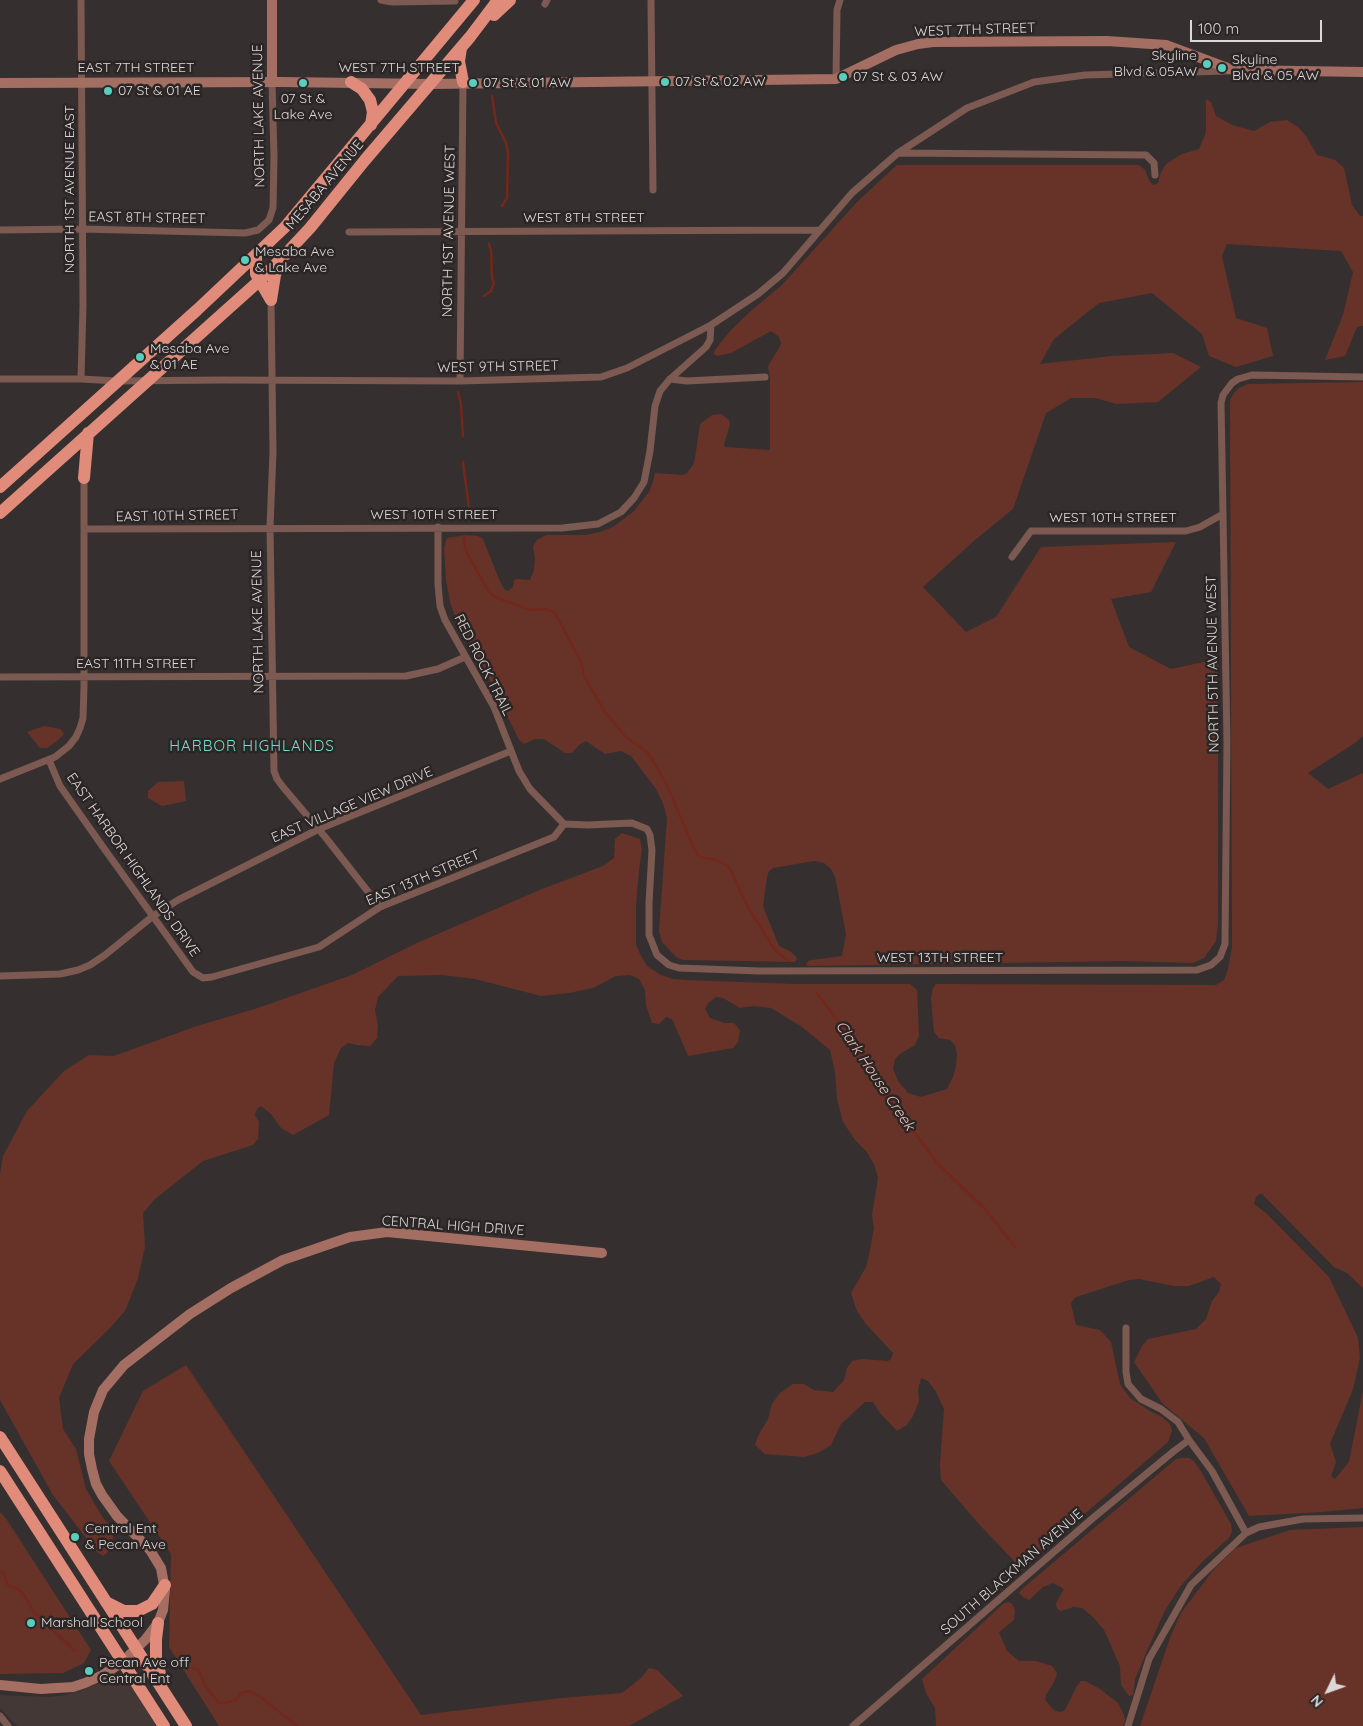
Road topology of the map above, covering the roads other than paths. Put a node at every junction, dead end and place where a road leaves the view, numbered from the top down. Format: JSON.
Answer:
{"nodes":[{"id":1,"x":81,"y":0,"type":"edge"},
{"id":2,"x":272,"y":0,"type":"edge"},
{"id":3,"x":381,"y":0,"type":"edge"},
{"id":4,"x":474,"y":0,"type":"edge"},
{"id":5,"x":498,"y":0,"type":"edge"},
{"id":6,"x":510,"y":0,"type":"edge"},
{"id":7,"x":651,"y":0,"type":"edge"},
{"id":8,"x":840,"y":0,"type":"edge"},
{"id":9,"x":455,"y":1,"type":"dead end"},
{"id":10,"x":470,"y":37,"type":"junction"},
{"id":11,"x":461,"y":48,"type":"junction"},
{"id":12,"x":1233,"y":70,"type":"junction"},
{"id":13,"x":1363,"y":72,"type":"edge"},
{"id":14,"x":836,"y":79,"type":"junction"},
{"id":15,"x":82,"y":82,"type":"junction"},
{"id":16,"x":272,"y":82,"type":"junction"},
{"id":17,"x":351,"y":82,"type":"junction"},
{"id":18,"x":463,"y":82,"type":"junction"},
{"id":19,"x":652,"y":82,"type":"junction"},
{"id":20,"x":0,"y":83,"type":"edge"},
{"id":21,"x":406,"y":83,"type":"junction"},
{"id":22,"x":431,"y":84,"type":"junction"},
{"id":23,"x":371,"y":125,"type":"junction"},
{"id":24,"x":898,"y":153,"type":"junction"},
{"id":25,"x":1155,"y":175,"type":"dead end"},
{"id":26,"x":653,"y":190,"type":"dead end"},
{"id":27,"x":262,"y":228,"type":"joint"},
{"id":28,"x":81,"y":229,"type":"junction"},
{"id":29,"x":0,"y":230,"type":"edge"},
{"id":30,"x":819,"y":230,"type":"junction"},
{"id":31,"x":461,"y":231,"type":"junction"},
{"id":32,"x":348,"y":232,"type":"dead end"},
{"id":33,"x":256,"y":256,"type":"junction"},
{"id":34,"x":282,"y":258,"type":"junction"},
{"id":35,"x":259,"y":281,"type":"junction"},
{"id":36,"x":271,"y":300,"type":"junction"},
{"id":37,"x":711,"y":325,"type":"junction"},
{"id":38,"x":765,"y":377,"type":"dead end"},
{"id":39,"x":1363,"y":377,"type":"edge"},
{"id":40,"x":670,"y":378,"type":"junction"},
{"id":41,"x":0,"y":379,"type":"edge"},
{"id":42,"x":81,"y":379,"type":"junction"},
{"id":43,"x":147,"y":380,"type":"junction"},
{"id":44,"x":273,"y":380,"type":"junction"},
{"id":45,"x":117,"y":381,"type":"junction"},
{"id":46,"x":460,"y":381,"type":"junction"},
{"id":47,"x":88,"y":433,"type":"junction"},
{"id":48,"x":84,"y":478,"type":"joint"},
{"id":49,"x":0,"y":487,"type":"edge"},
{"id":50,"x":0,"y":513,"type":"edge"},
{"id":51,"x":1224,"y":514,"type":"junction"},
{"id":52,"x":270,"y":527,"type":"junction"},
{"id":53,"x":438,"y":527,"type":"junction"},
{"id":54,"x":84,"y":529,"type":"junction"},
{"id":55,"x":1012,"y":557,"type":"dead end"},
{"id":56,"x":465,"y":656,"type":"junction"},
{"id":57,"x":273,"y":676,"type":"junction"},
{"id":58,"x":0,"y":677,"type":"edge"},
{"id":59,"x":84,"y":677,"type":"junction"},
{"id":60,"x":511,"y":751,"type":"junction"},
{"id":61,"x":49,"y":760,"type":"junction"},
{"id":62,"x":0,"y":779,"type":"edge"},
{"id":63,"x":564,"y":824,"type":"junction"},
{"id":64,"x":319,"y":830,"type":"junction"},
{"id":65,"x":380,"y":908,"type":"junction"},
{"id":66,"x":153,"y":916,"type":"junction"},
{"id":67,"x":1211,"y":965,"type":"joint"},
{"id":68,"x":0,"y":976,"type":"edge"},
{"id":69,"x":203,"y":978,"type":"joint"},
{"id":70,"x":602,"y":1253,"type":"dead end"},
{"id":71,"x":1126,"y":1328,"type":"dead end"},
{"id":72,"x":0,"y":1437,"type":"edge"},
{"id":73,"x":1189,"y":1440,"type":"junction"},
{"id":74,"x":0,"y":1471,"type":"edge"},
{"id":75,"x":1363,"y":1518,"type":"edge"},
{"id":76,"x":1246,"y":1533,"type":"junction"},
{"id":77,"x":165,"y":1585,"type":"junction"},
{"id":78,"x":106,"y":1601,"type":"junction"},
{"id":79,"x":158,"y":1623,"type":"junction"},
{"id":80,"x":136,"y":1649,"type":"junction"},
{"id":81,"x":122,"y":1662,"type":"junction"},
{"id":82,"x":0,"y":1685,"type":"edge"},
{"id":83,"x":164,"y":1692,"type":"junction"},
{"id":84,"x":0,"y":1716,"type":"edge"},
{"id":85,"x":8,"y":1726,"type":"edge"},
{"id":86,"x":164,"y":1726,"type":"edge"},
{"id":87,"x":186,"y":1726,"type":"edge"},
{"id":88,"x":853,"y":1726,"type":"edge"},
{"id":89,"x":1128,"y":1726,"type":"edge"}],
"edges":[{"from":1,"to":15,"type":"street","name":"NORTH 1ST AVENUE EAST"},
{"from":2,"to":16,"type":"street","name":"NORTH LAKE AVENUE"},
{"from":3,"to":9,"type":"street"},
{"from":4,"to":21,"type":"highway","name":"MESABA AVENUE"},
{"from":5,"to":10,"type":"highway","name":"MESABA AVENUE"},
{"from":6,"to":10,"type":"highway"},
{"from":7,"to":19,"type":"street"},
{"from":8,"to":14,"type":"street"},
{"from":10,"to":11,"type":"highway","name":"MESABA AVENUE"},
{"from":11,"to":18,"type":"highway"},
{"from":11,"to":22,"type":"highway","name":"MESABA AVENUE"},
{"from":12,"to":13,"type":"street","name":"WEST 7TH STREET"},
{"from":12,"to":14,"type":"street","name":"WEST 7TH STREET"},
{"from":12,"to":24,"type":"street","name":"WEST 9TH STREET"},
{"from":14,"to":19,"type":"street","name":"WEST 7TH STREET"},
{"from":15,"to":16,"type":"street","name":"EAST 7TH STREET"},
{"from":15,"to":20,"type":"street","name":"EAST 7TH STREET"},
{"from":15,"to":28,"type":"street","name":"NORTH 1ST AVENUE EAST"},
{"from":16,"to":17,"type":"street","name":"WEST 7TH STREET"},
{"from":16,"to":27,"type":"street","name":"NORTH LAKE AVENUE"},
{"from":17,"to":21,"type":"street","name":"WEST 7TH STREET"},
{"from":17,"to":23,"type":"highway"},
{"from":18,"to":19,"type":"street","name":"WEST 7TH STREET"},
{"from":18,"to":22,"type":"street","name":"WEST 7TH STREET"},
{"from":18,"to":31,"type":"street","name":"NORTH 1ST AVENUE WEST"},
{"from":19,"to":26,"type":"street"},
{"from":21,"to":22,"type":"street","name":"WEST 7TH STREET"},
{"from":21,"to":23,"type":"highway","name":"MESABA AVENUE"},
{"from":22,"to":34,"type":"highway","name":"MESABA AVENUE"},
{"from":23,"to":33,"type":"highway","name":"MESABA AVENUE"},
{"from":24,"to":25,"type":"street"},
{"from":24,"to":30,"type":"street","name":"WEST 9TH STREET"},
{"from":27,"to":28,"type":"street","name":"EAST 8TH STREET"},
{"from":28,"to":29,"type":"street","name":"EAST 8TH STREET"},
{"from":28,"to":42,"type":"street","name":"NORTH 1ST AVENUE EAST"},
{"from":30,"to":31,"type":"street","name":"WEST 8TH STREET"},
{"from":30,"to":37,"type":"street","name":"WEST 9TH STREET"},
{"from":31,"to":32,"type":"street","name":"WEST 8TH STREET"},
{"from":31,"to":46,"type":"street","name":"NORTH 1ST AVENUE WEST"},
{"from":33,"to":35,"type":"highway"},
{"from":33,"to":45,"type":"highway","name":"MESABA AVENUE"},
{"from":34,"to":35,"type":"highway","name":"MESABA AVENUE"},
{"from":34,"to":36,"type":"highway"},
{"from":35,"to":36,"type":"highway"},
{"from":35,"to":43,"type":"highway","name":"MESABA AVENUE"},
{"from":36,"to":44,"type":"street","name":"NORTH LAKE AVENUE"},
{"from":37,"to":40,"type":"street"},
{"from":37,"to":46,"type":"street","name":"WEST 9TH STREET"},
{"from":38,"to":40,"type":"street"},
{"from":39,"to":51,"type":"street","name":"NORTH 5TH AVENUE WEST"},
{"from":40,"to":53,"type":"street","name":"WEST 10TH STREET"},
{"from":41,"to":42,"type":"street","name":"WEST 9TH STREET"},
{"from":42,"to":45,"type":"street","name":"WEST 9TH STREET"},
{"from":43,"to":44,"type":"street","name":"WEST 9TH STREET"},
{"from":43,"to":45,"type":"street","name":"WEST 9TH STREET"},
{"from":43,"to":47,"type":"highway","name":"MESABA AVENUE"},
{"from":44,"to":46,"type":"street","name":"WEST 9TH STREET"},
{"from":44,"to":52,"type":"street","name":"NORTH LAKE AVENUE"},
{"from":45,"to":49,"type":"highway","name":"MESABA AVENUE"},
{"from":47,"to":48,"type":"highway"},
{"from":47,"to":50,"type":"highway","name":"MESABA AVENUE"},
{"from":48,"to":54,"type":"street"},
{"from":51,"to":55,"type":"street","name":"WEST 10TH STREET"},
{"from":51,"to":67,"type":"street","name":"NORTH 5TH AVENUE WEST"},
{"from":52,"to":53,"type":"street","name":"WEST 10TH STREET"},
{"from":52,"to":54,"type":"street","name":"EAST 10TH STREET"},
{"from":52,"to":57,"type":"street","name":"NORTH LAKE AVENUE"},
{"from":53,"to":56,"type":"street","name":"RED ROCK TRAIL"},
{"from":54,"to":59,"type":"street"},
{"from":56,"to":57,"type":"street","name":"EAST 11TH STREET"},
{"from":56,"to":60,"type":"street","name":"RED ROCK TRAIL"},
{"from":57,"to":59,"type":"street","name":"EAST 11TH STREET"},
{"from":57,"to":64,"type":"street","name":"NORTH LAKE AVENUE"},
{"from":58,"to":59,"type":"street","name":"EAST 11TH STREET"},
{"from":59,"to":61,"type":"street"},
{"from":60,"to":63,"type":"street","name":"RED ROCK TRAIL"},
{"from":60,"to":64,"type":"street","name":"EAST VILLAGE VIEW DRIVE"},
{"from":61,"to":62,"type":"street"},
{"from":61,"to":66,"type":"street","name":"EAST HARBOR HIGHLANDS DRIVE"},
{"from":63,"to":65,"type":"street","name":"EAST 13TH STREET"},
{"from":63,"to":67,"type":"street","name":"WEST 13TH STREET"},
{"from":64,"to":65,"type":"street","name":"NORTH LAKE AVENUE"},
{"from":64,"to":66,"type":"street","name":"EAST VILLAGE VIEW DRIVE"},
{"from":65,"to":69,"type":"street","name":"EAST 13TH STREET"},
{"from":66,"to":68,"type":"street"},
{"from":66,"to":69,"type":"street","name":"EAST HARBOR HIGHLANDS DRIVE"},
{"from":70,"to":77,"type":"street","name":"CENTRAL HIGH DRIVE"},
{"from":71,"to":73,"type":"street"},
{"from":72,"to":78,"type":"highway"},
{"from":73,"to":76,"type":"street"},
{"from":73,"to":88,"type":"street","name":"SOUTH BLACKMAN AVENUE"},
{"from":74,"to":81,"type":"highway"},
{"from":75,"to":76,"type":"street"},
{"from":76,"to":89,"type":"street"},
{"from":77,"to":78,"type":"highway"},
{"from":77,"to":79,"type":"street","name":"CENTRAL HIGH DRIVE"},
{"from":78,"to":80,"type":"highway"},
{"from":79,"to":80,"type":"street","name":"CENTRAL HIGH DRIVE"},
{"from":79,"to":83,"type":"highway"},
{"from":80,"to":81,"type":"street","name":"CENTRAL HIGH DRIVE"},
{"from":80,"to":83,"type":"highway"},
{"from":81,"to":82,"type":"street","name":"CENTRAL HIGH DRIVE"},
{"from":81,"to":86,"type":"highway"},
{"from":83,"to":87,"type":"highway"},
{"from":84,"to":85,"type":"street"}]}
